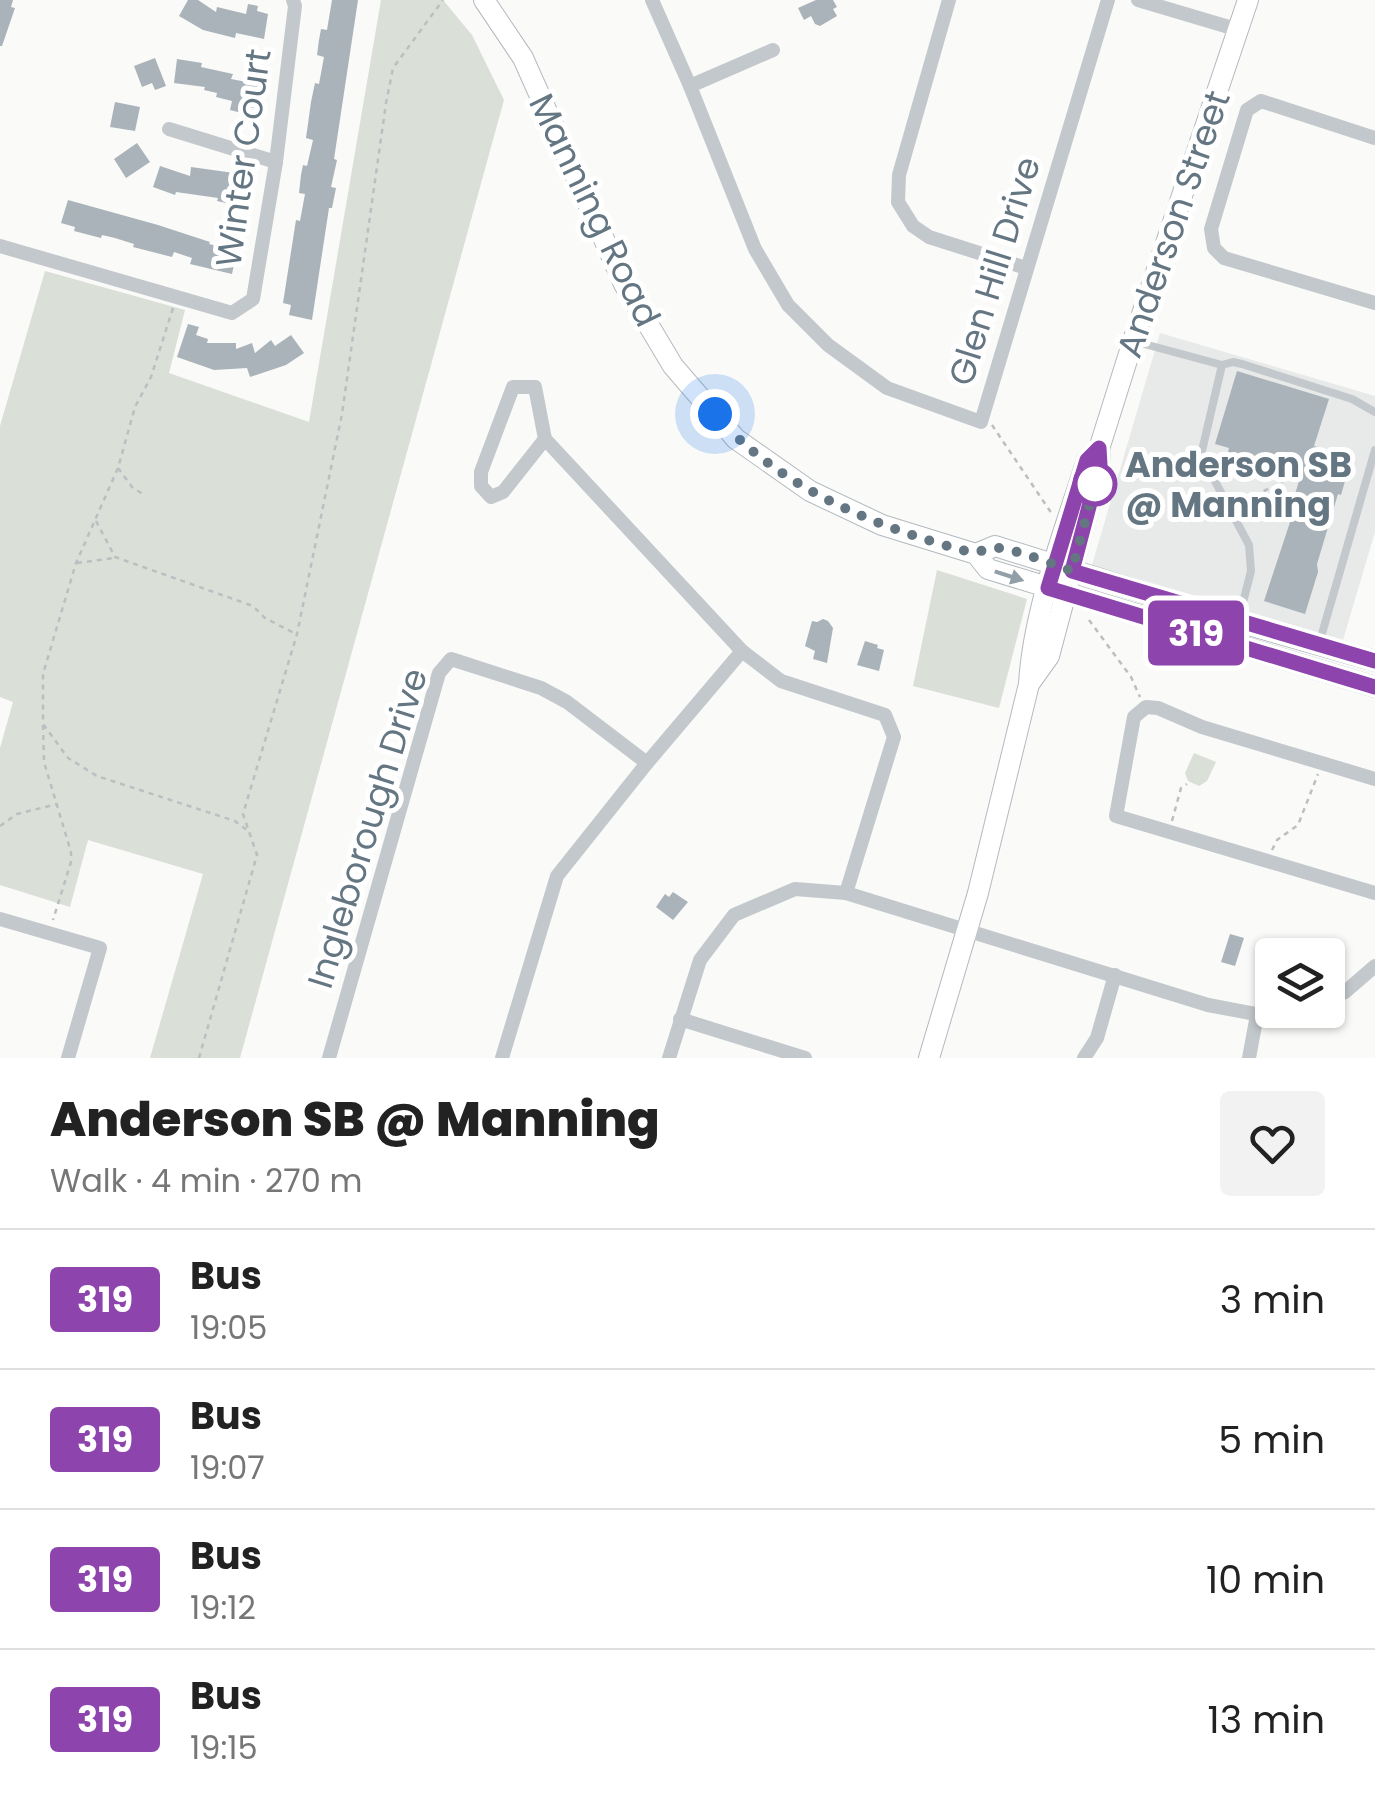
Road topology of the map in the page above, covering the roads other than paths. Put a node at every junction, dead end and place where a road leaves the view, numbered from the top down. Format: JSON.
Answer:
{"nodes":[{"id":1,"x":293,"y":0,"type":"edge"},
{"id":2,"x":484,"y":0,"type":"edge"},
{"id":3,"x":652,"y":0,"type":"edge"},
{"id":4,"x":950,"y":0,"type":"edge"},
{"id":5,"x":1108,"y":0,"type":"edge"},
{"id":6,"x":1138,"y":0,"type":"edge"},
{"id":7,"x":1248,"y":0,"type":"edge"},
{"id":8,"x":1239,"y":30,"type":"junction"},
{"id":9,"x":773,"y":50,"type":"dead end"},
{"id":10,"x":690,"y":86,"type":"junction"},
{"id":11,"x":169,"y":129,"type":"dead end"},
{"id":12,"x":1375,"y":138,"type":"edge"},
{"id":13,"x":276,"y":162,"type":"junction"},
{"id":14,"x":0,"y":246,"type":"edge"},
{"id":15,"x":1026,"y":268,"type":"junction"},
{"id":16,"x":1375,"y":303,"type":"edge"},
{"id":17,"x":1133,"y":341,"type":"junction"},
{"id":18,"x":1222,"y":365,"type":"junction"},
{"id":19,"x":1375,"y":412,"type":"edge"},
{"id":20,"x":545,"y":439,"type":"junction"},
{"id":21,"x":1375,"y":450,"type":"edge"},
{"id":22,"x":976,"y":554,"type":"junction"},
{"id":23,"x":1064,"y":568,"type":"junction"},
{"id":24,"x":1057,"y":591,"type":"junction"},
{"id":25,"x":1238,"y":622,"type":"junction"},
{"id":26,"x":1319,"y":644,"type":"junction"},
{"id":27,"x":742,"y":651,"type":"junction"},
{"id":28,"x":1375,"y":660,"type":"edge"},
{"id":29,"x":1375,"y":688,"type":"edge"},
{"id":30,"x":647,"y":763,"type":"junction"},
{"id":31,"x":1375,"y":779,"type":"edge"},
{"id":32,"x":1375,"y":892,"type":"edge"},
{"id":33,"x":846,"y":893,"type":"junction"},
{"id":34,"x":0,"y":919,"type":"edge"},
{"id":35,"x":966,"y":929,"type":"junction"},
{"id":36,"x":1375,"y":966,"type":"edge"},
{"id":37,"x":1115,"y":975,"type":"junction"},
{"id":38,"x":1345,"y":992,"type":"edge"},
{"id":39,"x":1255,"y":1015,"type":"edge"},
{"id":40,"x":680,"y":1019,"type":"junction"},
{"id":41,"x":1255,"y":1026,"type":"edge"},
{"id":42,"x":68,"y":1058,"type":"edge"},
{"id":43,"x":329,"y":1058,"type":"edge"},
{"id":44,"x":502,"y":1058,"type":"edge"},
{"id":45,"x":669,"y":1058,"type":"edge"},
{"id":46,"x":804,"y":1058,"type":"edge"},
{"id":47,"x":929,"y":1058,"type":"edge"},
{"id":48,"x":1084,"y":1058,"type":"edge"},
{"id":49,"x":1249,"y":1058,"type":"edge"}],
"edges":[{"from":1,"to":13,"type":"street","name":"Winter Court"},
{"from":2,"to":22,"type":"main road","name":"Manning Road"},
{"from":3,"to":10,"type":"street","name":"Glen Hill Drive"},
{"from":4,"to":15,"type":"street"},
{"from":5,"to":15,"type":"street","name":"Glen Hill Drive"},
{"from":6,"to":8,"type":"street"},
{"from":7,"to":8,"type":"main road","name":"Anderson Street"},
{"from":8,"to":17,"type":"main road","name":"Anderson Street"},
{"from":9,"to":10,"type":"street"},
{"from":10,"to":15,"type":"street","name":"Glen Hill Drive"},
{"from":11,"to":13,"type":"street"},
{"from":12,"to":16,"type":"street"},
{"from":13,"to":14,"type":"street","name":"Winter Court"},
{"from":17,"to":18,"type":"lane"},
{"from":17,"to":23,"type":"main road","name":"Anderson Street"},
{"from":18,"to":19,"type":"lane"},
{"from":18,"to":25,"type":"lane"},
{"from":20,"to":20,"type":"street"},
{"from":20,"to":27,"type":"street"},
{"from":21,"to":26,"type":"lane"},
{"from":22,"to":23,"type":"main road","name":"Manning Road"},
{"from":22,"to":24,"type":"main road","name":"Manning Road","one_way":true},
{"from":23,"to":24,"type":"main road","name":"Anderson Street"},
{"from":23,"to":25,"type":"main road","name":"Manning Road"},
{"from":24,"to":29,"type":"main road","name":"Manning Road"},
{"from":24,"to":35,"type":"main road","name":"Anderson Street"},
{"from":25,"to":26,"type":"main road","name":"Manning Road"},
{"from":26,"to":28,"type":"main road","name":"Manning Road"},
{"from":27,"to":30,"type":"street"},
{"from":27,"to":33,"type":"street"},
{"from":30,"to":43,"type":"street","name":"Ingleborough Drive"},
{"from":30,"to":44,"type":"street"},
{"from":31,"to":32,"type":"street"},
{"from":33,"to":35,"type":"street"},
{"from":33,"to":40,"type":"street"},
{"from":34,"to":42,"type":"street"},
{"from":35,"to":37,"type":"street"},
{"from":35,"to":47,"type":"main road","name":"Anderson Street"},
{"from":36,"to":38,"type":"street"},
{"from":37,"to":39,"type":"street"},
{"from":37,"to":48,"type":"street"},
{"from":40,"to":45,"type":"street"},
{"from":40,"to":46,"type":"street"},
{"from":41,"to":49,"type":"street"}]}
